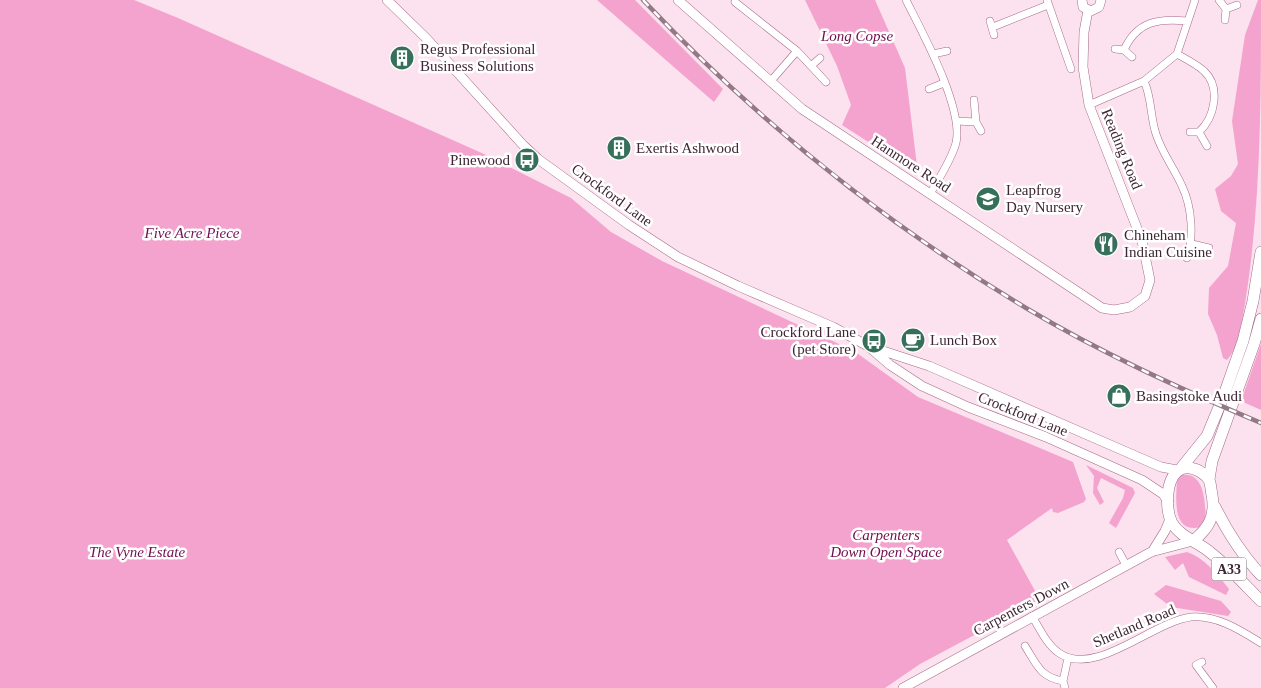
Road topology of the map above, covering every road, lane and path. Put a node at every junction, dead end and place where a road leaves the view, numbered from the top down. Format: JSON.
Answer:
{"nodes":[{"id":1,"x":388,"y":0,"type":"edge"},
{"id":2,"x":678,"y":0,"type":"edge"},
{"id":3,"x":906,"y":0,"type":"edge"},
{"id":4,"x":1082,"y":0,"type":"edge"},
{"id":5,"x":1101,"y":0,"type":"edge"},
{"id":6,"x":1195,"y":0,"type":"edge"},
{"id":7,"x":1219,"y":0,"type":"edge"},
{"id":8,"x":735,"y":2,"type":"dead end"},
{"id":9,"x":1047,"y":2,"type":"edge"},
{"id":10,"x":1236,"y":5,"type":"dead end"},
{"id":11,"x":1226,"y":9,"type":"junction"},
{"id":12,"x":1088,"y":10,"type":"junction"},
{"id":13,"x":1225,"y":20,"type":"dead end"},
{"id":14,"x":1187,"y":21,"type":"junction"},
{"id":15,"x":994,"y":36,"type":"dead end"},
{"id":16,"x":1115,"y":49,"type":"dead end"},
{"id":17,"x":1124,"y":50,"type":"junction"},
{"id":18,"x":796,"y":51,"type":"junction"},
{"id":19,"x":947,"y":51,"type":"dead end"},
{"id":20,"x":933,"y":54,"type":"junction"},
{"id":21,"x":1177,"y":54,"type":"junction"},
{"id":22,"x":1132,"y":57,"type":"dead end"},
{"id":23,"x":820,"y":58,"type":"dead end"},
{"id":24,"x":811,"y":66,"type":"junction"},
{"id":25,"x":1072,"y":69,"type":"dead end"},
{"id":26,"x":1144,"y":81,"type":"junction"},
{"id":27,"x":770,"y":82,"type":"junction"},
{"id":28,"x":826,"y":82,"type":"dead end"},
{"id":29,"x":944,"y":83,"type":"junction"},
{"id":30,"x":930,"y":89,"type":"dead end"},
{"id":31,"x":974,"y":100,"type":"dead end"},
{"id":32,"x":1089,"y":106,"type":"junction"},
{"id":33,"x":956,"y":121,"type":"junction"},
{"id":34,"x":976,"y":122,"type":"junction"},
{"id":35,"x":981,"y":131,"type":"dead end"},
{"id":36,"x":1190,"y":132,"type":"dead end"},
{"id":37,"x":1199,"y":132,"type":"junction"},
{"id":38,"x":1207,"y":146,"type":"dead end"},
{"id":39,"x":930,"y":194,"type":"junction"},
{"id":40,"x":1192,"y":244,"type":"junction"},
{"id":41,"x":1210,"y":248,"type":"dead end"},
{"id":42,"x":1261,"y":252,"type":"edge"},
{"id":43,"x":1187,"y":258,"type":"dead end"},
{"id":44,"x":1145,"y":296,"type":"joint"},
{"id":45,"x":1261,"y":318,"type":"edge"},
{"id":46,"x":868,"y":346,"type":"junction"},
{"id":47,"x":1180,"y":469,"type":"junction"},
{"id":48,"x":1209,"y":479,"type":"junction"},
{"id":49,"x":1169,"y":504,"type":"junction"},
{"id":50,"x":1215,"y":507,"type":"junction"},
{"id":51,"x":1170,"y":519,"type":"junction"},
{"id":52,"x":1193,"y":541,"type":"junction"},
{"id":53,"x":1119,"y":552,"type":"dead end"},
{"id":54,"x":1152,"y":552,"type":"junction"},
{"id":55,"x":1126,"y":566,"type":"junction"},
{"id":56,"x":1261,"y":575,"type":"edge"},
{"id":57,"x":1261,"y":601,"type":"edge"},
{"id":58,"x":1032,"y":616,"type":"junction"},
{"id":59,"x":1261,"y":643,"type":"edge"},
{"id":60,"x":1026,"y":644,"type":"dead end"},
{"id":61,"x":1068,"y":658,"type":"junction"},
{"id":62,"x":1202,"y":662,"type":"dead end"},
{"id":63,"x":1064,"y":684,"type":"edge"},
{"id":64,"x":904,"y":688,"type":"edge"},
{"id":65,"x":1213,"y":688,"type":"edge"}],
"edges":[{"from":1,"to":46,"type":"street","name":"Crockford Lane"},
{"from":2,"to":27,"type":"street","name":"Hanmore Road"},
{"from":3,"to":20,"type":"street"},
{"from":4,"to":12,"type":"street"},
{"from":5,"to":12,"type":"street"},
{"from":6,"to":14,"type":"street"},
{"from":7,"to":11,"type":"street"},
{"from":8,"to":18,"type":"street"},
{"from":9,"to":15,"type":"street"},
{"from":9,"to":25,"type":"street"},
{"from":10,"to":11,"type":"street"},
{"from":11,"to":13,"type":"street"},
{"from":12,"to":32,"type":"street","name":"Reading Road"},
{"from":14,"to":17,"type":"street"},
{"from":14,"to":21,"type":"street"},
{"from":16,"to":17,"type":"street"},
{"from":17,"to":22,"type":"street"},
{"from":18,"to":24,"type":"street"},
{"from":18,"to":27,"type":"street"},
{"from":19,"to":20,"type":"street"},
{"from":20,"to":29,"type":"street"},
{"from":21,"to":26,"type":"street"},
{"from":21,"to":37,"type":"street"},
{"from":23,"to":24,"type":"street"},
{"from":24,"to":28,"type":"street"},
{"from":26,"to":32,"type":"street"},
{"from":26,"to":40,"type":"street"},
{"from":27,"to":39,"type":"street","name":"Hanmore Road"},
{"from":29,"to":30,"type":"street"},
{"from":29,"to":33,"type":"street"},
{"from":31,"to":34,"type":"street"},
{"from":32,"to":44,"type":"street","name":"Reading Road"},
{"from":33,"to":34,"type":"street"},
{"from":33,"to":39,"type":"street"},
{"from":34,"to":35,"type":"street"},
{"from":36,"to":37,"type":"street"},
{"from":37,"to":38,"type":"street"},
{"from":39,"to":44,"type":"street","name":"Hanmore Road"},
{"from":40,"to":41,"type":"street"},
{"from":40,"to":43,"type":"street"},
{"from":42,"to":47,"type":"highway"},
{"from":45,"to":48,"type":"highway","number":"A33"},
{"from":46,"to":47,"type":"street","name":"Crockford Lane"},
{"from":46,"to":49,"type":"street","name":"Crockford Lane"},
{"from":47,"to":48,"type":"highway"},
{"from":47,"to":49,"type":"highway"},
{"from":48,"to":50,"type":"highway","number":"A33"},
{"from":49,"to":51,"type":"highway"},
{"from":50,"to":52,"type":"highway"},
{"from":50,"to":56,"type":"highway","number":"A33"},
{"from":51,"to":52,"type":"highway","number":"A33"},
{"from":51,"to":54,"type":"street"},
{"from":52,"to":54,"type":"street","name":"Carpenters Down"},
{"from":52,"to":57,"type":"highway","number":"A33"},
{"from":53,"to":55,"type":"street"},
{"from":54,"to":55,"type":"street","name":"Carpenters Down"},
{"from":55,"to":58,"type":"street","name":"Carpenters Down"},
{"from":58,"to":61,"type":"street"},
{"from":58,"to":64,"type":"street","name":"Carpenters Down"},
{"from":59,"to":61,"type":"street","name":"Shetland Road"},
{"from":60,"to":63,"type":"street"},
{"from":61,"to":63,"type":"street"},
{"from":62,"to":65,"type":"street"}]}
